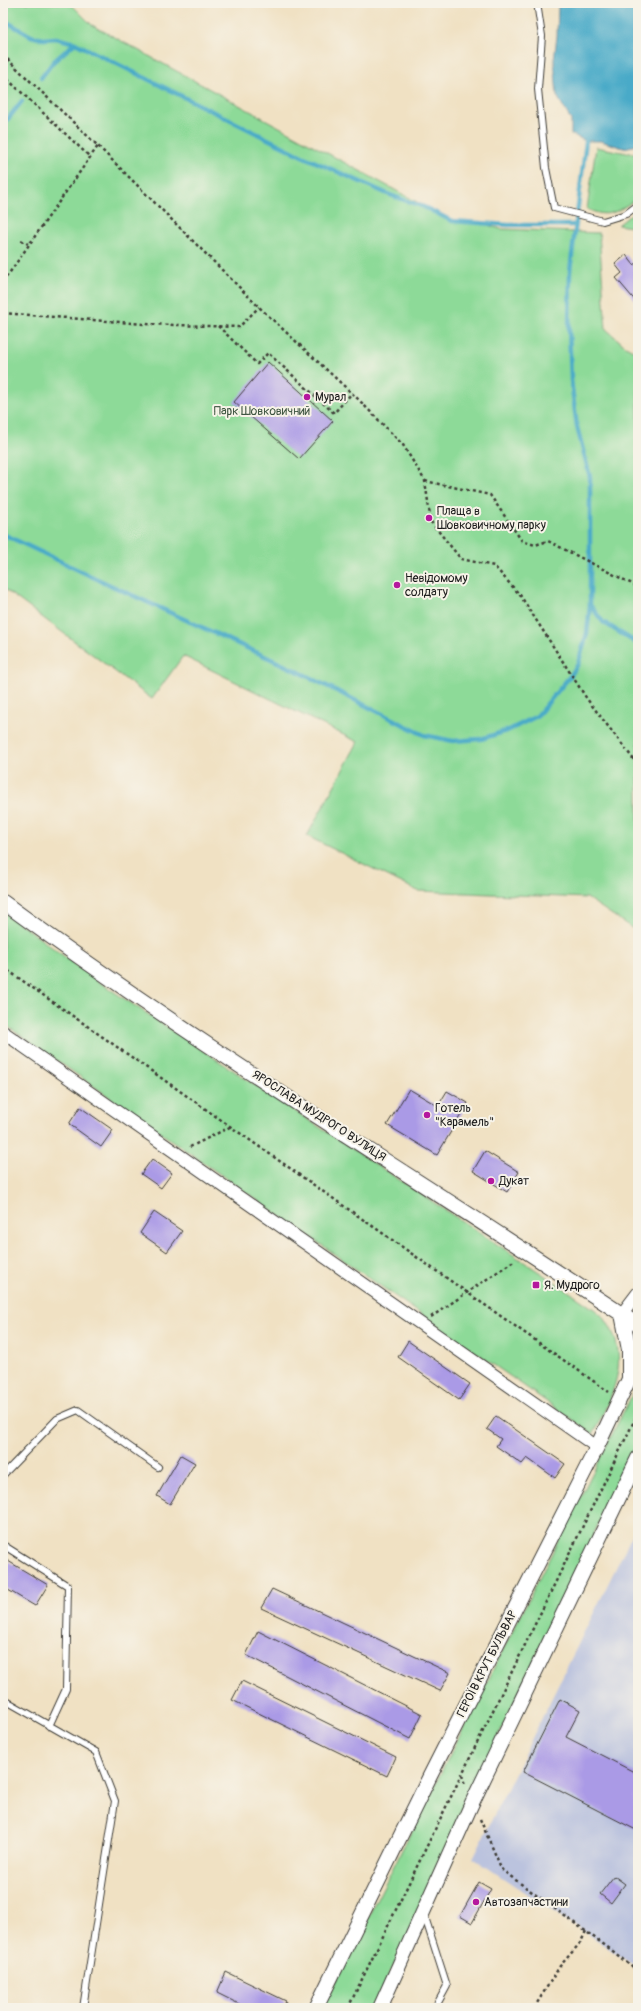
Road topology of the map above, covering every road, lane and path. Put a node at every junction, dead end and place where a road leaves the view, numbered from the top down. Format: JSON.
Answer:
{"nodes":[{"id":1,"x":537,"y":3,"type":"edge"},
{"id":2,"x":3,"y":55,"type":"edge"},
{"id":3,"x":3,"y":75,"type":"edge"},
{"id":4,"x":98,"y":146,"type":"junction"},
{"id":5,"x":90,"y":157,"type":"junction"},
{"id":6,"x":638,"y":205,"type":"edge"},
{"id":7,"x":21,"y":240,"type":"dead end"},
{"id":8,"x":28,"y":244,"type":"junction"},
{"id":9,"x":3,"y":282,"type":"edge"},
{"id":10,"x":259,"y":307,"type":"junction"},
{"id":11,"x":3,"y":312,"type":"edge"},
{"id":12,"x":218,"y":326,"type":"junction"},
{"id":13,"x":352,"y":394,"type":"junction"},
{"id":14,"x":425,"y":481,"type":"junction"},
{"id":15,"x":638,"y":586,"type":"edge"},
{"id":16,"x":638,"y":765,"type":"edge"},
{"id":17,"x":3,"y":902,"type":"edge"},
{"id":18,"x":3,"y":968,"type":"edge"},
{"id":19,"x":3,"y":1032,"type":"edge"},
{"id":20,"x":230,"y":1127,"type":"junction"},
{"id":21,"x":178,"y":1154,"type":"junction"},
{"id":22,"x":527,"y":1252,"type":"junction"},
{"id":23,"x":467,"y":1292,"type":"junction"},
{"id":24,"x":638,"y":1293,"type":"edge"},
{"id":25,"x":622,"y":1314,"type":"junction"},
{"id":26,"x":421,"y":1324,"type":"junction"},
{"id":27,"x":638,"y":1325,"type":"edge"},
{"id":28,"x":620,"y":1399,"type":"junction"},
{"id":29,"x":638,"y":1413,"type":"edge"},
{"id":30,"x":597,"y":1447,"type":"junction"},
{"id":31,"x":638,"y":1458,"type":"edge"},
{"id":32,"x":158,"y":1467,"type":"dead end"},
{"id":33,"x":3,"y":1475,"type":"edge"},
{"id":34,"x":3,"y":1545,"type":"edge"},
{"id":35,"x":3,"y":1699,"type":"edge"},
{"id":36,"x":49,"y":1726,"type":"junction"},
{"id":37,"x":462,"y":1775,"type":"junction"},
{"id":38,"x":472,"y":1802,"type":"junction"},
{"id":39,"x":424,"y":1913,"type":"junction"},
{"id":40,"x":586,"y":1931,"type":"junction"},
{"id":41,"x":638,"y":1972,"type":"edge"},
{"id":42,"x":83,"y":2008,"type":"edge"},
{"id":43,"x":316,"y":2008,"type":"edge"},
{"id":44,"x":348,"y":2008,"type":"edge"},
{"id":45,"x":380,"y":2008,"type":"edge"},
{"id":46,"x":435,"y":2008,"type":"edge"},
{"id":47,"x":534,"y":2008,"type":"edge"}],
"edges":[{"from":1,"to":6,"type":"lane"},
{"from":2,"to":4,"type":"path"},
{"from":3,"to":5,"type":"path"},
{"from":4,"to":5,"type":"path"},
{"from":4,"to":10,"type":"path"},
{"from":5,"to":8,"type":"path"},
{"from":7,"to":8,"type":"path"},
{"from":8,"to":9,"type":"path"},
{"from":10,"to":12,"type":"path"},
{"from":10,"to":13,"type":"path"},
{"from":11,"to":12,"type":"path"},
{"from":12,"to":13,"type":"path"},
{"from":13,"to":14,"type":"path"},
{"from":14,"to":15,"type":"path"},
{"from":14,"to":16,"type":"path"},
{"from":17,"to":22,"type":"street","name":"ЯРОСЛАВА МУДРОГО ВУЛИЦЯ"},
{"from":18,"to":20,"type":"path"},
{"from":19,"to":21,"type":"street"},
{"from":20,"to":21,"type":"path"},
{"from":20,"to":23,"type":"path"},
{"from":21,"to":26,"type":"street"},
{"from":22,"to":23,"type":"path"},
{"from":22,"to":25,"type":"street","name":"ЯРОСЛАВА МУДРОГО ВУЛИЦЯ"},
{"from":23,"to":26,"type":"path"},
{"from":23,"to":28,"type":"path"},
{"from":24,"to":25,"type":"street"},
{"from":25,"to":27,"type":"street","name":"ЯРОСЛАВА МУДРОГО ВУЛИЦЯ"},
{"from":25,"to":28,"type":"street","name":"ГЕРОЇВ КРУТ БУЛЬВАР"},
{"from":26,"to":30,"type":"street"},
{"from":28,"to":30,"type":"street","name":"ГЕРОЇВ КРУТ БУЛЬВАР"},
{"from":29,"to":37,"type":"path"},
{"from":30,"to":43,"type":"street","name":"ГЕРОЇВ КРУТ БУЛЬВАР"},
{"from":31,"to":38,"type":"street"},
{"from":32,"to":33,"type":"lane"},
{"from":34,"to":36,"type":"lane"},
{"from":35,"to":36,"type":"lane"},
{"from":36,"to":42,"type":"lane"},
{"from":37,"to":38,"type":"path"},
{"from":37,"to":44,"type":"path"},
{"from":38,"to":39,"type":"street"},
{"from":38,"to":40,"type":"path"},
{"from":39,"to":45,"type":"street"},
{"from":39,"to":46,"type":"lane"},
{"from":40,"to":41,"type":"path"},
{"from":40,"to":47,"type":"path"}]}
